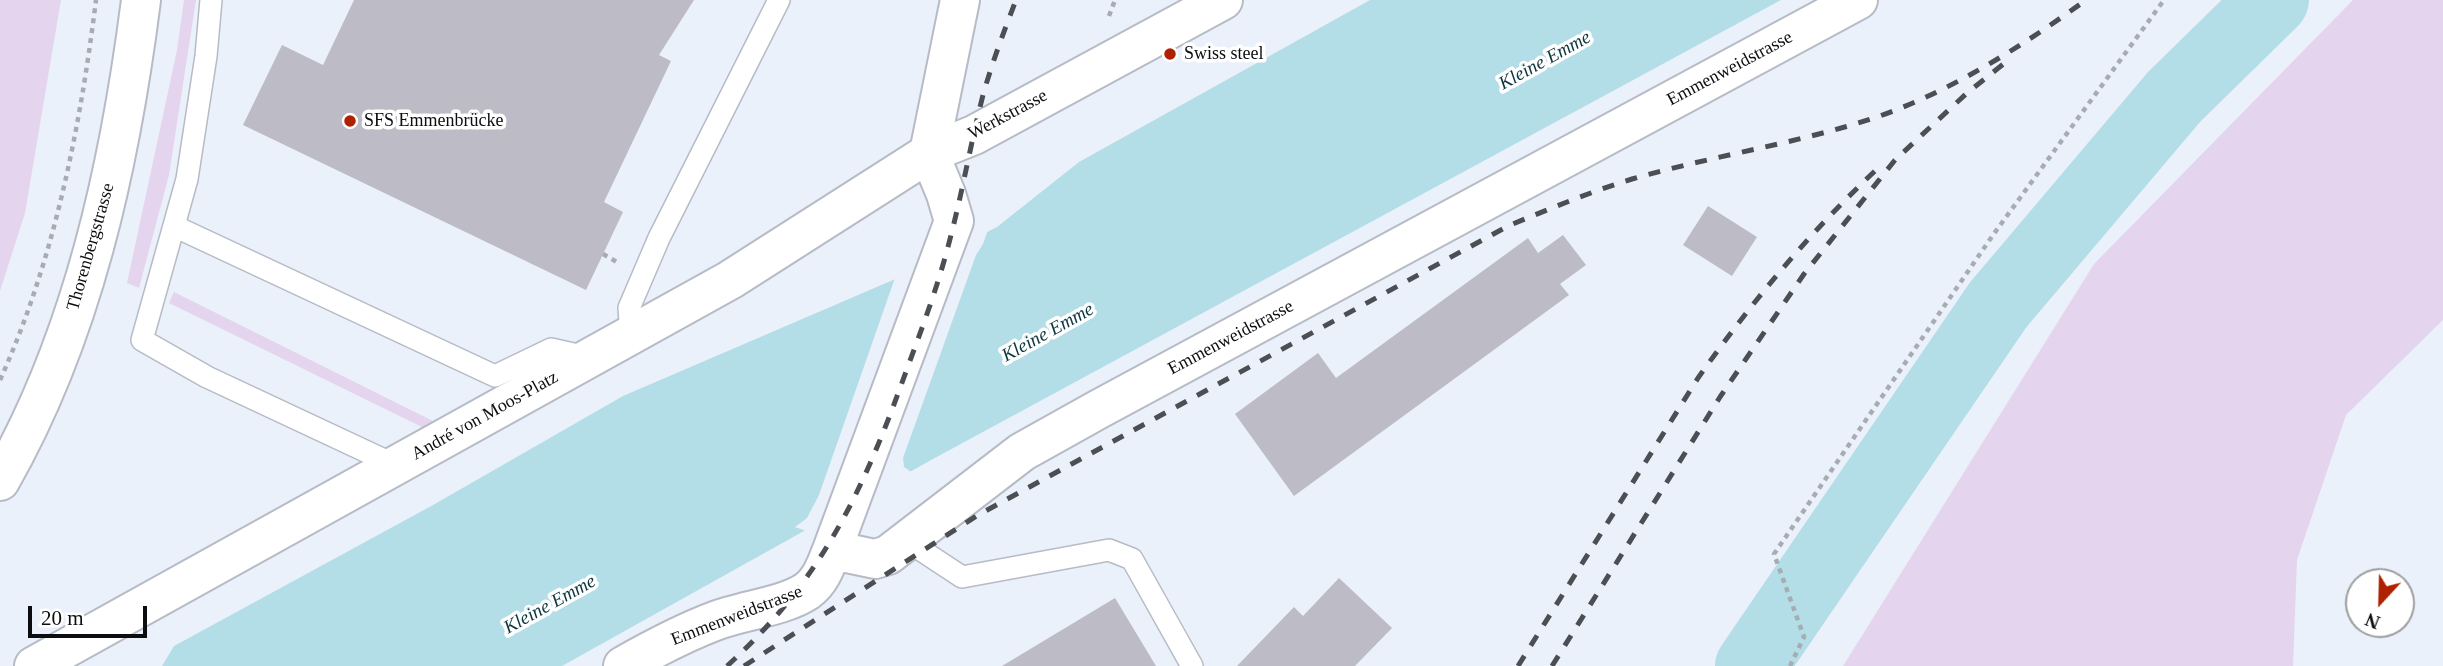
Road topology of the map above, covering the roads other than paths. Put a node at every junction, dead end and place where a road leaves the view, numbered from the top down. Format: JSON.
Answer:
{"nodes":[{"id":1,"x":141,"y":0,"type":"edge"},
{"id":2,"x":211,"y":0,"type":"edge"},
{"id":3,"x":779,"y":0,"type":"edge"},
{"id":4,"x":960,"y":0,"type":"edge"},
{"id":5,"x":1223,"y":0,"type":"edge"},
{"id":6,"x":1858,"y":0,"type":"edge"},
{"id":7,"x":929,"y":153,"type":"junction"},
{"id":8,"x":174,"y":226,"type":"junction"},
{"id":9,"x":631,"y":336,"type":"junction"},
{"id":10,"x":591,"y":358,"type":"junction"},
{"id":11,"x":395,"y":466,"type":"junction"},
{"id":12,"x":0,"y":481,"type":"edge"},
{"id":13,"x":838,"y":533,"type":"junction"},
{"id":14,"x":911,"y":538,"type":"junction"},
{"id":15,"x":34,"y":666,"type":"edge"},
{"id":16,"x":623,"y":666,"type":"edge"},
{"id":17,"x":1192,"y":666,"type":"edge"}],
"edges":[{"from":1,"to":12,"type":"street","name":"Thorenbergstrasse"},
{"from":2,"to":8,"type":"lane"},
{"from":3,"to":9,"type":"lane"},
{"from":4,"to":7,"type":"street"},
{"from":5,"to":7,"type":"street","name":"Werkstrasse"},
{"from":6,"to":14,"type":"street","name":"Emmenweidstrasse"},
{"from":7,"to":9,"type":"street","name":"André von Moos-Platz"},
{"from":7,"to":13,"type":"street"},
{"from":8,"to":10,"type":"lane"},
{"from":8,"to":11,"type":"lane"},
{"from":9,"to":10,"type":"street","name":"André von Moos-Platz"},
{"from":10,"to":11,"type":"street","name":"André von Moos-Platz"},
{"from":11,"to":15,"type":"street","name":"André von Moos-Platz"},
{"from":13,"to":14,"type":"street","name":"Emmenweidstrasse"},
{"from":13,"to":16,"type":"street","name":"Emmenweidstrasse"},
{"from":14,"to":17,"type":"lane"}]}
